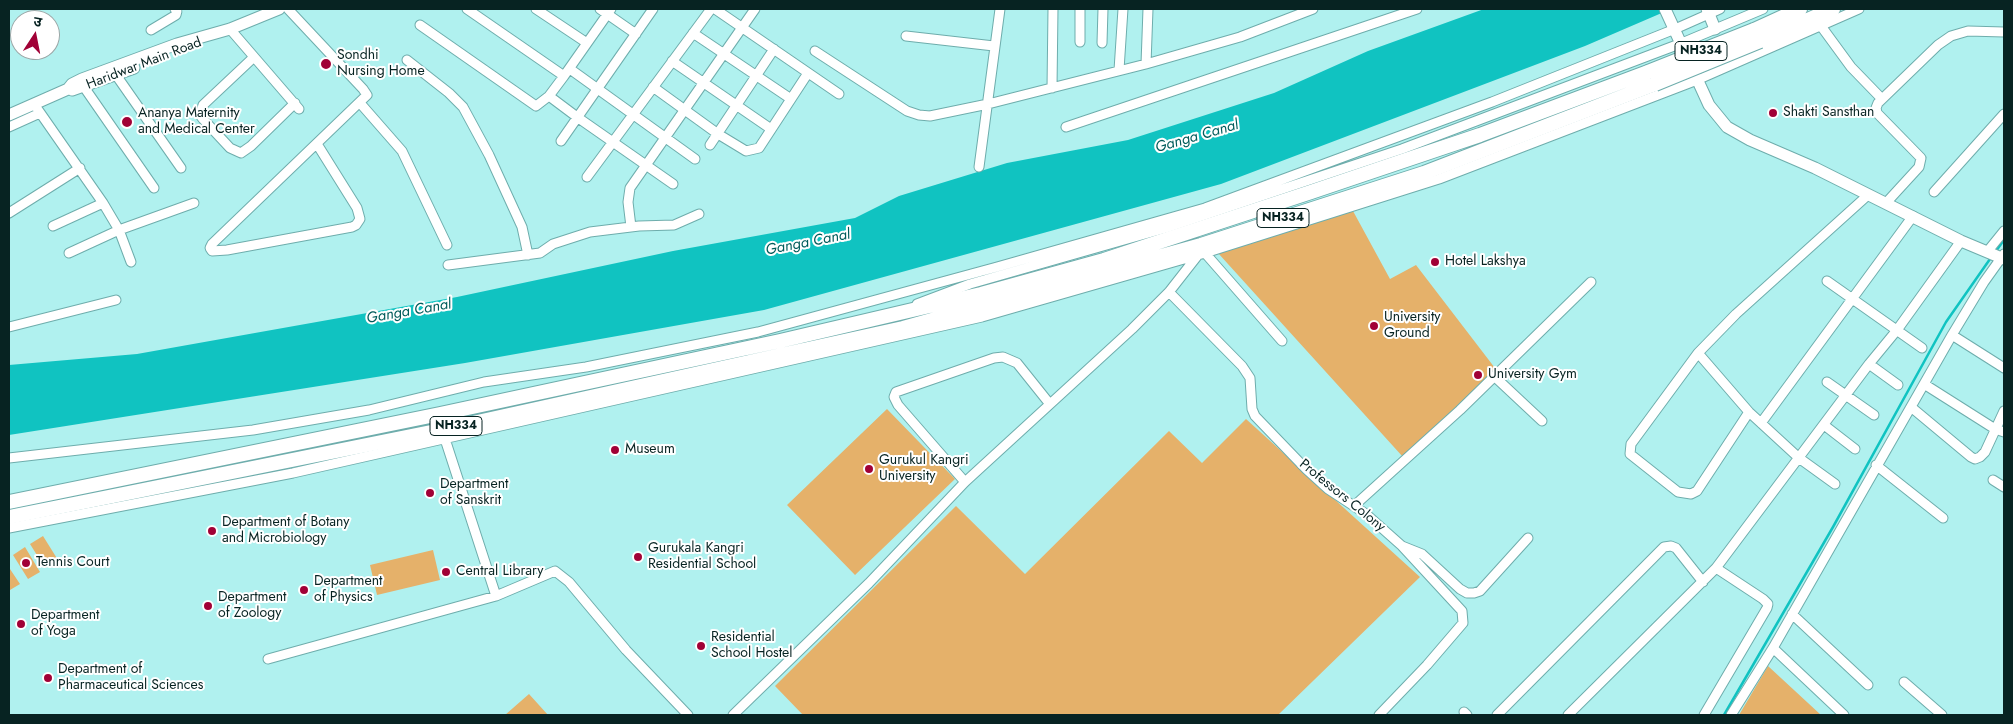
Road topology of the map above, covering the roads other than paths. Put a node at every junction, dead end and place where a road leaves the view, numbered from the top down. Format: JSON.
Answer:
{"nodes":[{"id":1,"x":175,"y":9,"type":"edge"},
{"id":2,"x":279,"y":9,"type":"edge"},
{"id":3,"x":288,"y":9,"type":"edge"},
{"id":4,"x":467,"y":9,"type":"edge"},
{"id":5,"x":536,"y":9,"type":"edge"},
{"id":6,"x":653,"y":9,"type":"edge"},
{"id":7,"x":710,"y":9,"type":"edge"},
{"id":8,"x":715,"y":9,"type":"edge"},
{"id":9,"x":755,"y":9,"type":"edge"},
{"id":10,"x":1000,"y":9,"type":"edge"},
{"id":11,"x":1054,"y":9,"type":"edge"},
{"id":12,"x":1080,"y":9,"type":"edge"},
{"id":13,"x":1103,"y":9,"type":"edge"},
{"id":14,"x":1122,"y":9,"type":"edge"},
{"id":15,"x":1148,"y":9,"type":"edge"},
{"id":16,"x":1313,"y":9,"type":"edge"},
{"id":17,"x":1417,"y":9,"type":"edge"},
{"id":18,"x":1720,"y":9,"type":"edge"},
{"id":19,"x":1763,"y":9,"type":"edge"},
{"id":20,"x":1800,"y":9,"type":"edge"},
{"id":21,"x":1833,"y":9,"type":"edge"},
{"id":22,"x":1859,"y":9,"type":"edge"},
{"id":23,"x":606,"y":10,"type":"edge"},
{"id":24,"x":1708,"y":11,"type":"edge"},
{"id":25,"x":1297,"y":12,"type":"edge"},
{"id":26,"x":1668,"y":13,"type":"edge"},
{"id":27,"x":420,"y":25,"type":"dead end"},
{"id":28,"x":1820,"y":26,"type":"junction"},
{"id":29,"x":741,"y":27,"type":"junction"},
{"id":30,"x":230,"y":29,"type":"junction"},
{"id":31,"x":1675,"y":29,"type":"junction"},
{"id":32,"x":1714,"y":29,"type":"junction"},
{"id":33,"x":150,"y":30,"type":"dead end"},
{"id":34,"x":2004,"y":32,"type":"edge"},
{"id":35,"x":218,"y":33,"type":"junction"},
{"id":36,"x":693,"y":33,"type":"junction"},
{"id":37,"x":636,"y":34,"type":"junction"},
{"id":38,"x":1757,"y":35,"type":"junction"},
{"id":39,"x":906,"y":36,"type":"dead end"},
{"id":40,"x":1080,"y":42,"type":"dead end"},
{"id":41,"x":587,"y":43,"type":"junction"},
{"id":42,"x":1102,"y":43,"type":"dead end"},
{"id":43,"x":1682,"y":43,"type":"junction"},
{"id":44,"x":994,"y":46,"type":"junction"},
{"id":45,"x":774,"y":49,"type":"junction"},
{"id":46,"x":815,"y":51,"type":"dead end"},
{"id":47,"x":723,"y":53,"type":"junction"},
{"id":48,"x":254,"y":57,"type":"junction"},
{"id":49,"x":407,"y":60,"type":"dead end"},
{"id":50,"x":672,"y":61,"type":"junction"},
{"id":51,"x":1146,"y":64,"type":"junction"},
{"id":52,"x":1119,"y":70,"type":"junction"},
{"id":53,"x":567,"y":73,"type":"junction"},
{"id":54,"x":808,"y":73,"type":"junction"},
{"id":55,"x":116,"y":75,"type":"junction"},
{"id":56,"x":756,"y":76,"type":"junction"},
{"id":57,"x":1697,"y":80,"type":"junction"},
{"id":58,"x":703,"y":82,"type":"junction"},
{"id":59,"x":84,"y":86,"type":"junction"},
{"id":60,"x":653,"y":87,"type":"junction"},
{"id":61,"x":1052,"y":88,"type":"junction"},
{"id":62,"x":68,"y":89,"type":"junction"},
{"id":63,"x":597,"y":89,"type":"junction"},
{"id":64,"x":839,"y":94,"type":"dead end"},
{"id":65,"x":549,"y":96,"type":"junction"},
{"id":66,"x":1881,"y":98,"type":"junction"},
{"id":67,"x":791,"y":100,"type":"junction"},
{"id":68,"x":360,"y":103,"type":"junction"},
{"id":69,"x":988,"y":104,"type":"junction"},
{"id":70,"x":737,"y":105,"type":"junction"},
{"id":71,"x":37,"y":109,"type":"junction"},
{"id":72,"x":684,"y":109,"type":"junction"},
{"id":73,"x":633,"y":114,"type":"junction"},
{"id":74,"x":2004,"y":114,"type":"edge"},
{"id":75,"x":9,"y":115,"type":"edge"},
{"id":76,"x":577,"y":117,"type":"junction"},
{"id":77,"x":9,"y":127,"type":"edge"},
{"id":78,"x":1066,"y":127,"type":"dead end"},
{"id":79,"x":771,"y":129,"type":"junction"},
{"id":80,"x":718,"y":134,"type":"junction"},
{"id":81,"x":665,"y":137,"type":"junction"},
{"id":82,"x":561,"y":141,"type":"dead end"},
{"id":83,"x":613,"y":142,"type":"junction"},
{"id":84,"x":317,"y":144,"type":"junction"},
{"id":85,"x":710,"y":145,"type":"dead end"},
{"id":86,"x":695,"y":159,"type":"dead end"},
{"id":87,"x":646,"y":165,"type":"junction"},
{"id":88,"x":80,"y":168,"type":"junction"},
{"id":89,"x":181,"y":168,"type":"dead end"},
{"id":90,"x":979,"y":168,"type":"dead end"},
{"id":91,"x":587,"y":178,"type":"dead end"},
{"id":92,"x":673,"y":184,"type":"dead end"},
{"id":93,"x":154,"y":188,"type":"dead end"},
{"id":94,"x":1934,"y":192,"type":"dead end"},
{"id":95,"x":1868,"y":194,"type":"junction"},
{"id":96,"x":103,"y":203,"type":"junction"},
{"id":97,"x":194,"y":203,"type":"dead end"},
{"id":98,"x":1886,"y":203,"type":"junction"},
{"id":99,"x":9,"y":214,"type":"edge"},
{"id":100,"x":699,"y":214,"type":"dead end"},
{"id":101,"x":1913,"y":216,"type":"junction"},
{"id":102,"x":53,"y":226,"type":"dead end"},
{"id":103,"x":631,"y":227,"type":"junction"},
{"id":104,"x":119,"y":230,"type":"junction"},
{"id":105,"x":2004,"y":231,"type":"edge"},
{"id":106,"x":1961,"y":241,"type":"junction"},
{"id":107,"x":448,"y":245,"type":"dead end"},
{"id":108,"x":1987,"y":252,"type":"junction"},
{"id":109,"x":69,"y":253,"type":"dead end"},
{"id":110,"x":1202,"y":254,"type":"junction"},
{"id":111,"x":528,"y":255,"type":"junction"},
{"id":112,"x":2003,"y":257,"type":"edge"},
{"id":113,"x":131,"y":262,"type":"dead end"},
{"id":114,"x":448,"y":265,"type":"dead end"},
{"id":115,"x":1827,"y":281,"type":"dead end"},
{"id":116,"x":1591,"y":282,"type":"dead end"},
{"id":117,"x":1169,"y":292,"type":"junction"},
{"id":118,"x":1852,"y":298,"type":"junction"},
{"id":119,"x":116,"y":300,"type":"dead end"},
{"id":120,"x":892,"y":316,"type":"junction"},
{"id":121,"x":9,"y":327,"type":"edge"},
{"id":122,"x":1897,"y":330,"type":"junction"},
{"id":123,"x":1952,"y":335,"type":"junction"},
{"id":124,"x":1282,"y":341,"type":"dead end"},
{"id":125,"x":1922,"y":348,"type":"dead end"},
{"id":126,"x":1698,"y":353,"type":"junction"},
{"id":127,"x":1869,"y":364,"type":"junction"},
{"id":128,"x":2004,"y":368,"type":"edge"},
{"id":129,"x":1495,"y":377,"type":"junction"},
{"id":130,"x":1826,"y":382,"type":"dead end"},
{"id":131,"x":1924,"y":384,"type":"junction"},
{"id":132,"x":1898,"y":385,"type":"dead end"},
{"id":133,"x":1846,"y":395,"type":"junction"},
{"id":134,"x":1050,"y":403,"type":"junction"},
{"id":135,"x":1910,"y":406,"type":"junction"},
{"id":136,"x":2004,"y":411,"type":"edge"},
{"id":137,"x":1749,"y":412,"type":"junction"},
{"id":138,"x":1874,"y":415,"type":"dead end"},
{"id":139,"x":1542,"y":421,"type":"dead end"},
{"id":140,"x":1761,"y":423,"type":"junction"},
{"id":141,"x":1824,"y":425,"type":"junction"},
{"id":142,"x":2000,"y":430,"type":"edge"},
{"id":143,"x":445,"y":439,"type":"junction"},
{"id":144,"x":1855,"y":449,"type":"dead end"},
{"id":145,"x":9,"y":458,"type":"edge"},
{"id":146,"x":1799,"y":458,"type":"junction"},
{"id":147,"x":1876,"y":465,"type":"junction"},
{"id":148,"x":1993,"y":480,"type":"dead end"},
{"id":149,"x":964,"y":482,"type":"junction"},
{"id":150,"x":1835,"y":484,"type":"dead end"},
{"id":151,"x":2004,"y":487,"type":"edge"},
{"id":152,"x":9,"y":502,"type":"edge"},
{"id":153,"x":1355,"y":505,"type":"junction"},
{"id":154,"x":9,"y":517,"type":"edge"},
{"id":155,"x":1944,"y":518,"type":"dead end"},
{"id":156,"x":9,"y":528,"type":"edge"},
{"id":157,"x":1528,"y":538,"type":"dead end"},
{"id":158,"x":1402,"y":546,"type":"junction"},
{"id":159,"x":1716,"y":568,"type":"junction"},
{"id":160,"x":1703,"y":582,"type":"junction"},
{"id":161,"x":496,"y":596,"type":"junction"},
{"id":162,"x":1792,"y":614,"type":"junction"},
{"id":163,"x":1773,"y":648,"type":"junction"},
{"id":164,"x":268,"y":659,"type":"dead end"},
{"id":165,"x":1904,"y":682,"type":"dead end"},
{"id":166,"x":1868,"y":684,"type":"dead end"},
{"id":167,"x":688,"y":715,"type":"edge"},
{"id":168,"x":733,"y":715,"type":"edge"},
{"id":169,"x":1378,"y":715,"type":"edge"},
{"id":170,"x":1497,"y":715,"type":"edge"},
{"id":171,"x":1568,"y":715,"type":"edge"},
{"id":172,"x":1704,"y":715,"type":"edge"},
{"id":173,"x":1731,"y":715,"type":"edge"},
{"id":174,"x":1844,"y":715,"type":"edge"},
{"id":175,"x":1942,"y":715,"type":"edge"}],
"edges":[{"from":1,"to":33,"type":"street"},
{"from":2,"to":30,"type":"main road","name":"Haridwar Main Road"},
{"from":3,"to":68,"type":"street"},
{"from":4,"to":53,"type":"street"},
{"from":5,"to":41,"type":"street"},
{"from":6,"to":37,"type":"street"},
{"from":7,"to":36,"type":"street"},
{"from":8,"to":29,"type":"street"},
{"from":9,"to":29,"type":"street"},
{"from":10,"to":44,"type":"street"},
{"from":11,"to":61,"type":"street"},
{"from":12,"to":40,"type":"street"},
{"from":13,"to":42,"type":"street"},
{"from":14,"to":52,"type":"street"},
{"from":15,"to":51,"type":"street"},
{"from":16,"to":25,"type":"street"},
{"from":17,"to":78,"type":"street"},
{"from":18,"to":24,"type":"street"},
{"from":19,"to":32,"type":"street"},
{"from":20,"to":38,"type":"highway","number":"NH334"},
{"from":21,"to":38,"type":"highway","number":"NH334"},
{"from":22,"to":28,"type":"street"},
{"from":23,"to":37,"type":"street"},
{"from":23,"to":41,"type":"street"},
{"from":24,"to":31,"type":"street"},
{"from":24,"to":32,"type":"main road"},
{"from":25,"to":51,"type":"street"},
{"from":26,"to":31,"type":"main road"},
{"from":27,"to":65,"type":"street"},
{"from":28,"to":57,"type":"street"},
{"from":28,"to":66,"type":"street"},
{"from":29,"to":45,"type":"street"},
{"from":29,"to":47,"type":"street"},
{"from":30,"to":35,"type":"main road","name":"Haridwar Main Road"},
{"from":30,"to":48,"type":"street"},
{"from":31,"to":43,"type":"main road"},
{"from":31,"to":145,"type":"street"},
{"from":32,"to":43,"type":"street"},
{"from":34,"to":66,"type":"street"},
{"from":35,"to":55,"type":"main road","name":"Haridwar Main Road"},
{"from":35,"to":62,"type":"main road","name":"Haridwar Main Road"},
{"from":36,"to":47,"type":"street"},
{"from":36,"to":50,"type":"street"},
{"from":37,"to":63,"type":"street"},
{"from":38,"to":120,"type":"highway","number":"NH334","bridge":true},
{"from":38,"to":154,"type":"highway","number":"NH334","bridge":true},
{"from":39,"to":44,"type":"street"},
{"from":41,"to":53,"type":"street"},
{"from":43,"to":57,"type":"main road"},
{"from":43,"to":120,"type":"street"},
{"from":44,"to":69,"type":"street"},
{"from":45,"to":54,"type":"street"},
{"from":45,"to":56,"type":"street"},
{"from":46,"to":69,"type":"street"},
{"from":47,"to":56,"type":"street"},
{"from":47,"to":58,"type":"street"},
{"from":48,"to":48,"type":"street"},
{"from":49,"to":111,"type":"street"},
{"from":50,"to":58,"type":"street"},
{"from":50,"to":60,"type":"street"},
{"from":51,"to":52,"type":"street"},
{"from":52,"to":61,"type":"street"},
{"from":53,"to":63,"type":"street"},
{"from":53,"to":65,"type":"street"},
{"from":54,"to":64,"type":"street"},
{"from":54,"to":67,"type":"street"},
{"from":55,"to":59,"type":"main road","name":"Haridwar Main Road"},
{"from":55,"to":89,"type":"street"},
{"from":56,"to":67,"type":"street"},
{"from":56,"to":70,"type":"street"},
{"from":57,"to":95,"type":"main road"},
{"from":57,"to":110,"type":"street"},
{"from":58,"to":70,"type":"street"},
{"from":58,"to":72,"type":"street"},
{"from":59,"to":62,"type":"main road","name":"Haridwar Main Road"},
{"from":59,"to":93,"type":"street"},
{"from":60,"to":72,"type":"street"},
{"from":60,"to":73,"type":"street"},
{"from":61,"to":69,"type":"street"},
{"from":62,"to":71,"type":"main road","name":"Haridwar Main Road"},
{"from":63,"to":73,"type":"street"},
{"from":63,"to":76,"type":"street"},
{"from":65,"to":76,"type":"street"},
{"from":66,"to":98,"type":"street"},
{"from":67,"to":79,"type":"street"},
{"from":68,"to":84,"type":"street"},
{"from":68,"to":107,"type":"street"},
{"from":69,"to":90,"type":"street"},
{"from":70,"to":79,"type":"street"},
{"from":70,"to":80,"type":"street"},
{"from":71,"to":75,"type":"main road","name":"Haridwar Main Road"},
{"from":71,"to":77,"type":"street"},
{"from":71,"to":88,"type":"street"},
{"from":72,"to":80,"type":"street"},
{"from":72,"to":81,"type":"street"},
{"from":73,"to":81,"type":"street"},
{"from":73,"to":83,"type":"street"},
{"from":74,"to":94,"type":"street"},
{"from":76,"to":82,"type":"street"},
{"from":76,"to":83,"type":"street"},
{"from":79,"to":80,"type":"street"},
{"from":80,"to":85,"type":"street"},
{"from":81,"to":86,"type":"street"},
{"from":81,"to":87,"type":"street"},
{"from":83,"to":87,"type":"street"},
{"from":83,"to":91,"type":"street"},
{"from":84,"to":84,"type":"street"},
{"from":87,"to":92,"type":"street"},
{"from":87,"to":103,"type":"street"},
{"from":88,"to":96,"type":"street"},
{"from":88,"to":99,"type":"street"},
{"from":95,"to":98,"type":"main road"},
{"from":95,"to":126,"type":"street"},
{"from":96,"to":102,"type":"street"},
{"from":96,"to":104,"type":"street"},
{"from":97,"to":104,"type":"street"},
{"from":98,"to":101,"type":"main road"},
{"from":100,"to":103,"type":"street"},
{"from":101,"to":106,"type":"main road"},
{"from":101,"to":118,"type":"street"},
{"from":103,"to":111,"type":"street"},
{"from":104,"to":109,"type":"street"},
{"from":104,"to":113,"type":"street"},
{"from":105,"to":108,"type":"street"},
{"from":106,"to":108,"type":"main road"},
{"from":106,"to":122,"type":"street"},
{"from":108,"to":112,"type":"main road"},
{"from":110,"to":117,"type":"street"},
{"from":110,"to":124,"type":"street"},
{"from":110,"to":143,"type":"street"},
{"from":111,"to":114,"type":"street"},
{"from":112,"to":123,"type":"street"},
{"from":115,"to":118,"type":"street"},
{"from":116,"to":129,"type":"street"},
{"from":117,"to":134,"type":"street"},
{"from":117,"to":153,"type":"street","name":"Professors Colony"},
{"from":118,"to":122,"type":"street"},
{"from":118,"to":140,"type":"street"},
{"from":119,"to":121,"type":"street"},
{"from":120,"to":152,"type":"highway","number":"NH334"},
{"from":122,"to":125,"type":"street"},
{"from":122,"to":127,"type":"street"},
{"from":123,"to":128,"type":"street"},
{"from":123,"to":131,"type":"street"},
{"from":126,"to":137,"type":"street"},
{"from":126,"to":137,"type":"street"},
{"from":127,"to":132,"type":"street"},
{"from":127,"to":133,"type":"street"},
{"from":129,"to":139,"type":"street"},
{"from":129,"to":153,"type":"street"},
{"from":130,"to":133,"type":"street"},
{"from":131,"to":135,"type":"street"},
{"from":131,"to":142,"type":"street"},
{"from":133,"to":138,"type":"street"},
{"from":133,"to":141,"type":"street"},
{"from":134,"to":149,"type":"street"},
{"from":134,"to":149,"type":"street"},
{"from":135,"to":142,"type":"street"},
{"from":135,"to":147,"type":"street"},
{"from":136,"to":142,"type":"street"},
{"from":137,"to":140,"type":"street"},
{"from":140,"to":146,"type":"street"},
{"from":141,"to":144,"type":"street"},
{"from":141,"to":146,"type":"street"},
{"from":143,"to":156,"type":"street"},
{"from":143,"to":161,"type":"street"},
{"from":146,"to":150,"type":"street"},
{"from":146,"to":159,"type":"street"},
{"from":147,"to":155,"type":"street"},
{"from":147,"to":162,"type":"street"},
{"from":148,"to":151,"type":"street"},
{"from":149,"to":168,"type":"street"},
{"from":153,"to":158,"type":"street","name":"Professors Colony"},
{"from":157,"to":158,"type":"street","name":"Professors Colony"},
{"from":158,"to":169,"type":"street"},
{"from":159,"to":160,"type":"street"},
{"from":159,"to":172,"type":"street"},
{"from":160,"to":170,"type":"street"},
{"from":160,"to":171,"type":"street"},
{"from":161,"to":164,"type":"street"},
{"from":161,"to":167,"type":"street"},
{"from":162,"to":163,"type":"street"},
{"from":162,"to":166,"type":"street"},
{"from":163,"to":173,"type":"street"},
{"from":163,"to":174,"type":"street"},
{"from":165,"to":175,"type":"street"}]}
